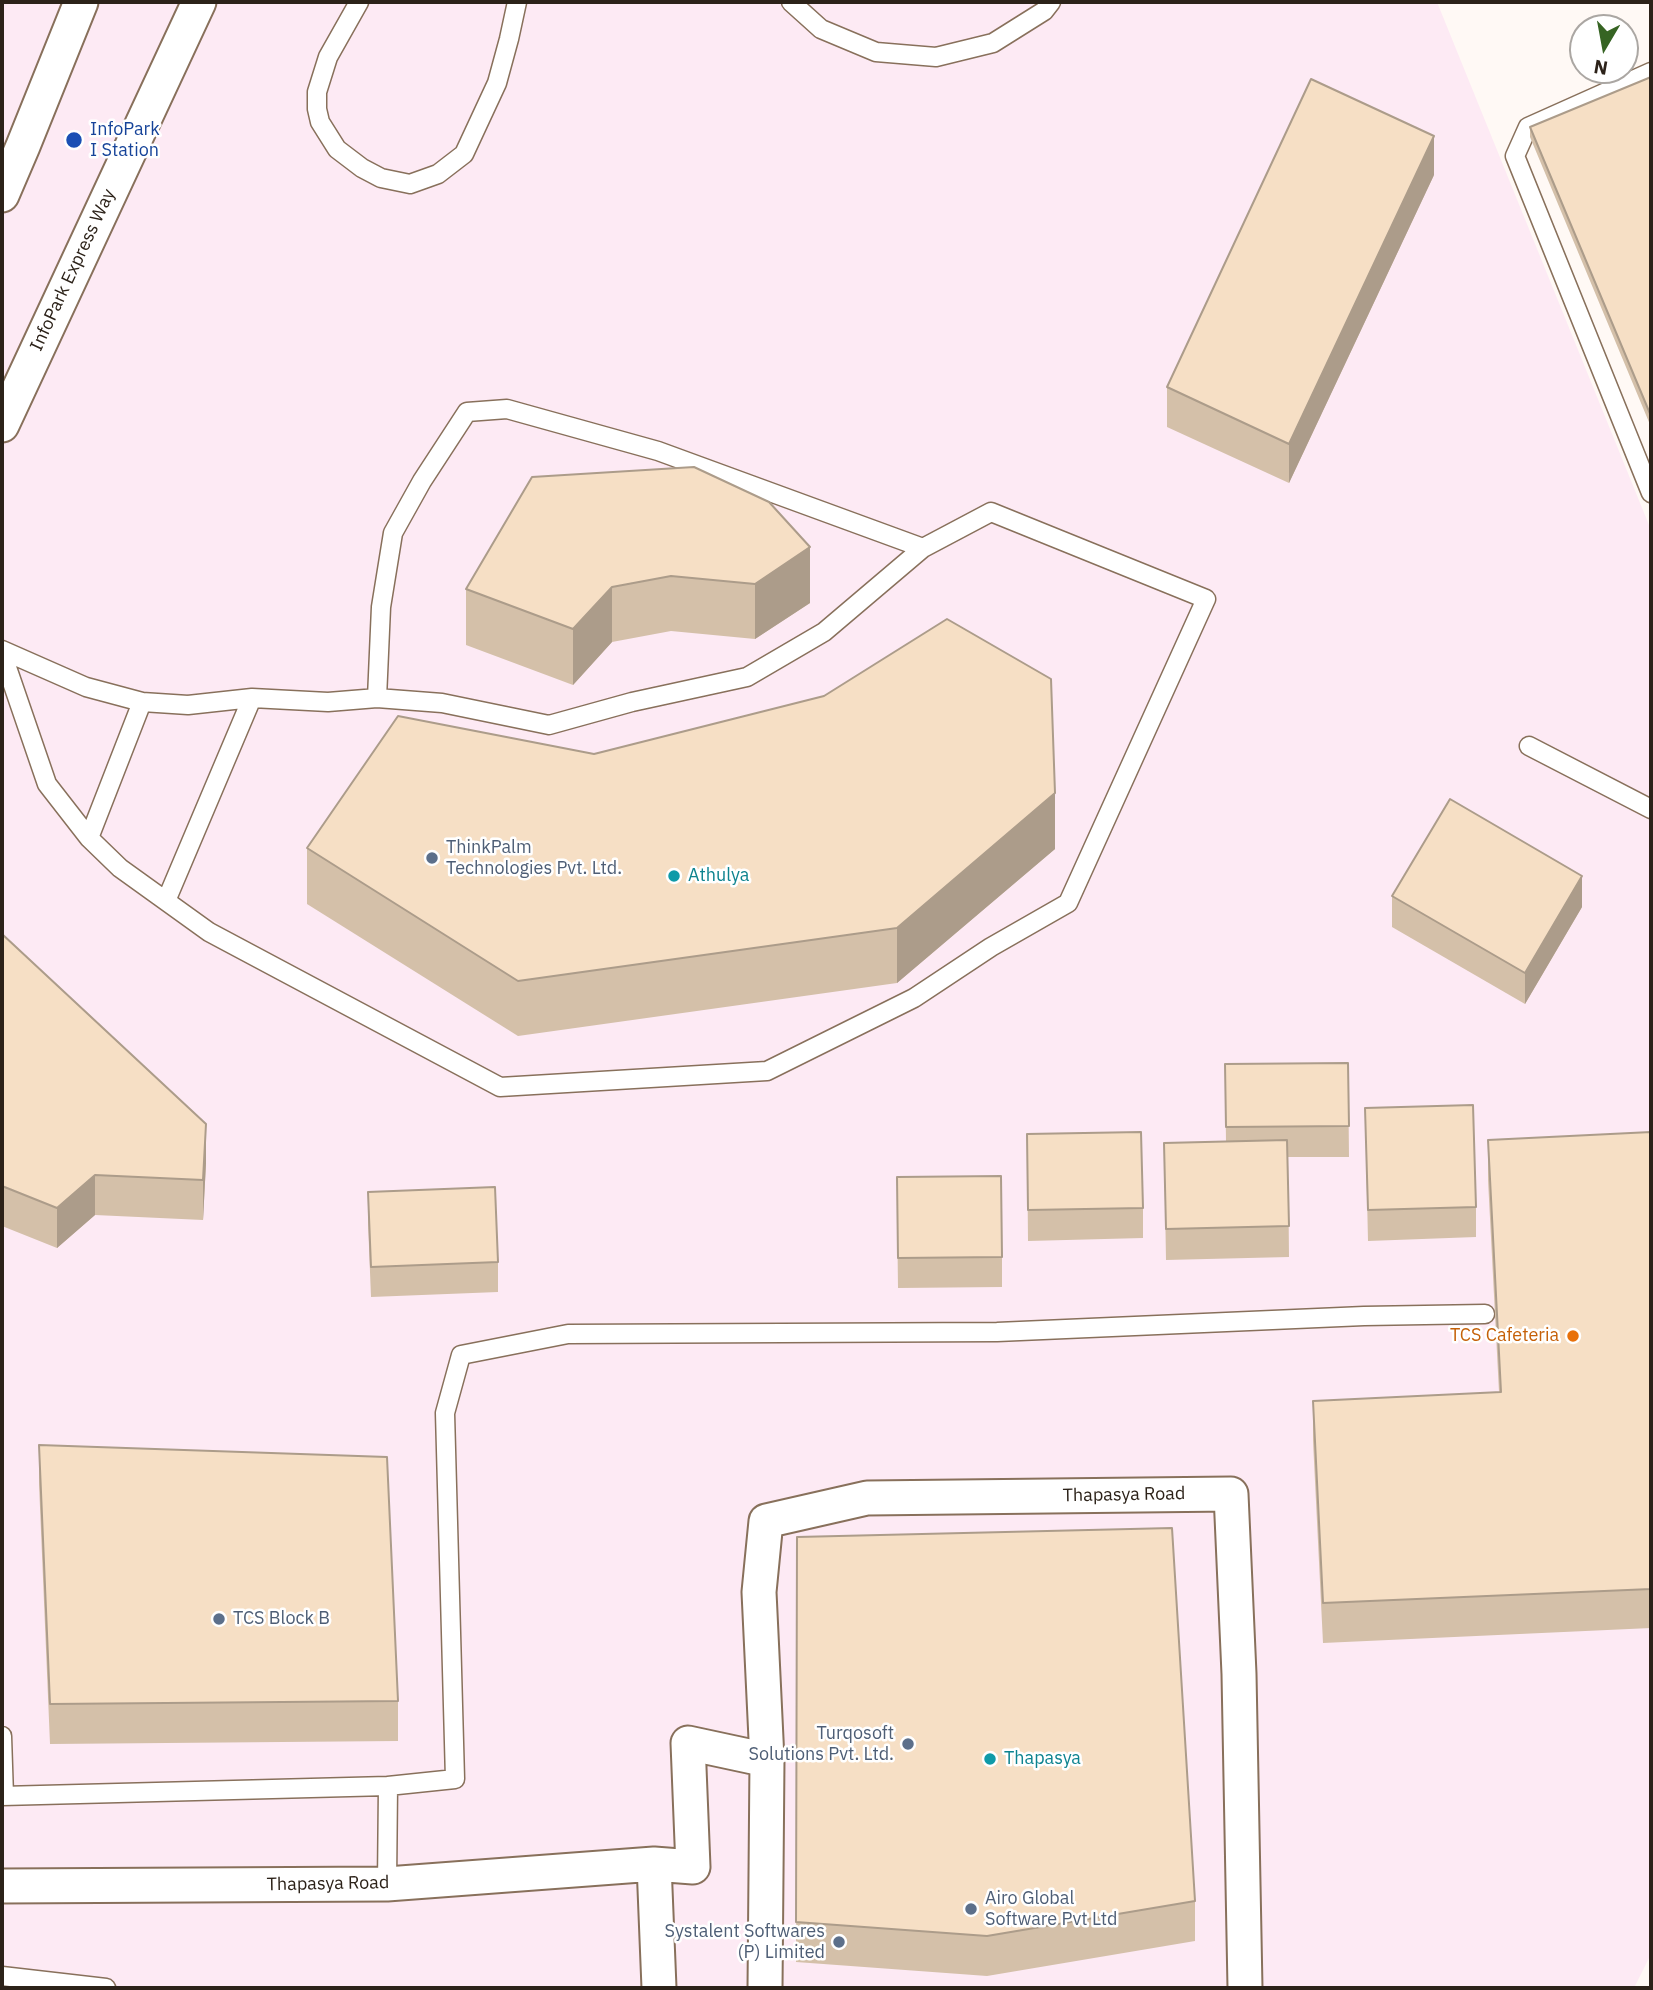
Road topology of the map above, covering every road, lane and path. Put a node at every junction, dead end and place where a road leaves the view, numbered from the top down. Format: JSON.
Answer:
{"nodes":[{"id":1,"x":81,"y":2,"type":"edge"},
{"id":2,"x":199,"y":2,"type":"edge"},
{"id":3,"x":359,"y":2,"type":"edge"},
{"id":4,"x":517,"y":2,"type":"edge"},
{"id":5,"x":791,"y":2,"type":"edge"},
{"id":6,"x":1051,"y":2,"type":"edge"},
{"id":7,"x":1651,"y":72,"type":"edge"},
{"id":8,"x":2,"y":195,"type":"edge"},
{"id":9,"x":2,"y":425,"type":"edge"},
{"id":10,"x":1651,"y":493,"type":"edge"},
{"id":11,"x":923,"y":548,"type":"junction"},
{"id":12,"x":2,"y":651,"type":"edge"},
{"id":13,"x":252,"y":698,"type":"junction"},
{"id":14,"x":377,"y":698,"type":"junction"},
{"id":15,"x":142,"y":702,"type":"junction"},
{"id":16,"x":1530,"y":746,"type":"dead end"},
{"id":17,"x":1651,"y":809,"type":"edge"},
{"id":18,"x":89,"y":838,"type":"junction"},
{"id":19,"x":166,"y":901,"type":"junction"},
{"id":20,"x":1485,"y":1314,"type":"dead end"},
{"id":21,"x":2,"y":1736,"type":"edge"},
{"id":22,"x":767,"y":1760,"type":"junction"},
{"id":23,"x":388,"y":1786,"type":"junction"},
{"id":24,"x":3,"y":1796,"type":"edge"},
{"id":25,"x":654,"y":1864,"type":"junction"},
{"id":26,"x":387,"y":1884,"type":"junction"},
{"id":27,"x":2,"y":1886,"type":"edge"},
{"id":28,"x":2,"y":1976,"type":"edge"},
{"id":29,"x":106,"y":1988,"type":"edge"},
{"id":30,"x":659,"y":1988,"type":"edge"},
{"id":31,"x":765,"y":1988,"type":"edge"},
{"id":32,"x":1245,"y":1988,"type":"edge"}],
"edges":[{"from":1,"to":8,"type":"street"},
{"from":2,"to":9,"type":"street","name":"InfoPark Express Way"},
{"from":3,"to":4,"type":"lane"},
{"from":5,"to":6,"type":"lane"},
{"from":7,"to":10,"type":"lane"},
{"from":11,"to":14,"type":"lane"},
{"from":11,"to":14,"type":"lane"},
{"from":11,"to":19,"type":"lane"},
{"from":12,"to":15,"type":"lane"},
{"from":12,"to":18,"type":"lane"},
{"from":13,"to":14,"type":"lane"},
{"from":13,"to":15,"type":"lane"},
{"from":13,"to":19,"type":"lane"},
{"from":15,"to":18,"type":"lane"},
{"from":16,"to":17,"type":"lane"},
{"from":18,"to":19,"type":"lane"},
{"from":20,"to":23,"type":"lane"},
{"from":21,"to":24,"type":"lane"},
{"from":22,"to":25,"type":"street","name":"Thapasya Road"},
{"from":22,"to":31,"type":"street","name":"Thapasya Road"},
{"from":22,"to":32,"type":"street","name":"Thapasya Road"},
{"from":23,"to":24,"type":"lane"},
{"from":23,"to":26,"type":"lane"},
{"from":25,"to":26,"type":"street","name":"Thapasya Road"},
{"from":25,"to":30,"type":"street"},
{"from":26,"to":27,"type":"street","name":"Thapasya Road"},
{"from":28,"to":29,"type":"lane"}]}
